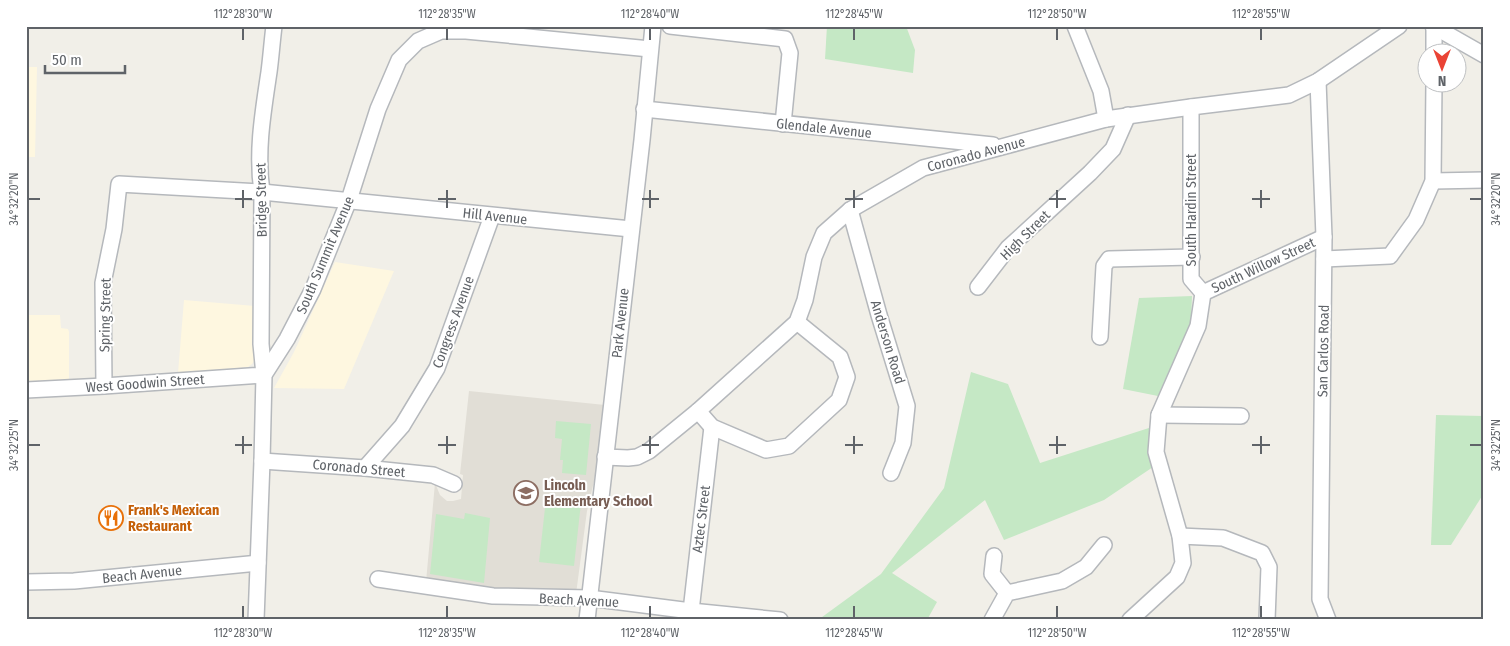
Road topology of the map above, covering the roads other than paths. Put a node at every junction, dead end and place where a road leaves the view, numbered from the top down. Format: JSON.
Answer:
{"nodes":[{"id":1,"x":274,"y":26,"type":"edge"},
{"id":2,"x":653,"y":26,"type":"edge"},
{"id":3,"x":670,"y":26,"type":"edge"},
{"id":4,"x":1075,"y":26,"type":"edge"},
{"id":5,"x":1399,"y":26,"type":"edge"},
{"id":6,"x":1433,"y":27,"type":"edge"},
{"id":7,"x":466,"y":28,"type":"edge"},
{"id":8,"x":751,"y":31,"type":"edge"},
{"id":9,"x":1434,"y":42,"type":"edge"},
{"id":10,"x":650,"y":49,"type":"junction"},
{"id":11,"x":1484,"y":55,"type":"edge"},
{"id":12,"x":1318,"y":81,"type":"junction"},
{"id":13,"x":1434,"y":92,"type":"edge"},
{"id":14,"x":1191,"y":107,"type":"junction"},
{"id":15,"x":644,"y":109,"type":"junction"},
{"id":16,"x":1128,"y":115,"type":"junction"},
{"id":17,"x":1106,"y":119,"type":"junction"},
{"id":18,"x":783,"y":124,"type":"junction"},
{"id":19,"x":1003,"y":146,"type":"junction"},
{"id":20,"x":1484,"y":180,"type":"edge"},
{"id":21,"x":1434,"y":181,"type":"junction"},
{"id":22,"x":119,"y":184,"type":"joint"},
{"id":23,"x":262,"y":192,"type":"junction"},
{"id":24,"x":349,"y":200,"type":"junction"},
{"id":25,"x":850,"y":210,"type":"junction"},
{"id":26,"x":492,"y":216,"type":"junction"},
{"id":27,"x":631,"y":229,"type":"junction"},
{"id":28,"x":1324,"y":237,"type":"junction"},
{"id":29,"x":1192,"y":257,"type":"junction"},
{"id":30,"x":1324,"y":259,"type":"junction"},
{"id":31,"x":978,"y":287,"type":"dead end"},
{"id":32,"x":1203,"y":293,"type":"junction"},
{"id":33,"x":797,"y":322,"type":"junction"},
{"id":34,"x":1100,"y":337,"type":"dead end"},
{"id":35,"x":264,"y":375,"type":"junction"},
{"id":36,"x":104,"y":386,"type":"junction"},
{"id":37,"x":26,"y":390,"type":"edge"},
{"id":38,"x":698,"y":411,"type":"junction"},
{"id":39,"x":1159,"y":415,"type":"junction"},
{"id":40,"x":1241,"y":416,"type":"dead end"},
{"id":41,"x":712,"y":427,"type":"junction"},
{"id":42,"x":605,"y":457,"type":"junction"},
{"id":43,"x":262,"y":461,"type":"junction"},
{"id":44,"x":365,"y":468,"type":"junction"},
{"id":45,"x":891,"y":473,"type":"dead end"},
{"id":46,"x":454,"y":484,"type":"dead end"},
{"id":47,"x":1180,"y":536,"type":"junction"},
{"id":48,"x":1104,"y":545,"type":"dead end"},
{"id":49,"x":994,"y":556,"type":"dead end"},
{"id":50,"x":258,"y":563,"type":"junction"},
{"id":51,"x":378,"y":578,"type":"dead end"},
{"id":52,"x":26,"y":582,"type":"edge"},
{"id":53,"x":1007,"y":593,"type":"junction"},
{"id":54,"x":589,"y":598,"type":"junction"},
{"id":55,"x":691,"y":611,"type":"junction"},
{"id":56,"x":256,"y":620,"type":"edge"},
{"id":57,"x":587,"y":620,"type":"edge"},
{"id":58,"x":780,"y":620,"type":"edge"},
{"id":59,"x":992,"y":620,"type":"edge"},
{"id":60,"x":1130,"y":620,"type":"edge"},
{"id":61,"x":1267,"y":620,"type":"edge"},
{"id":62,"x":1328,"y":620,"type":"edge"}],
"edges":[{"from":1,"to":23,"type":"street","name":"Bridge Street"},
{"from":2,"to":10,"type":"street","name":"Park Avenue"},
{"from":3,"to":8,"type":"street"},
{"from":4,"to":17,"type":"street"},
{"from":5,"to":12,"type":"street","name":"Coronado Avenue"},
{"from":6,"to":9,"type":"street"},
{"from":6,"to":11,"type":"street"},
{"from":7,"to":10,"type":"street"},
{"from":7,"to":24,"type":"street","name":"South Summit Avenue"},
{"from":8,"to":18,"type":"street"},
{"from":10,"to":15,"type":"street","name":"Park Avenue"},
{"from":12,"to":14,"type":"street","name":"Coronado Avenue"},
{"from":12,"to":28,"type":"street","name":"San Carlos Road"},
{"from":13,"to":21,"type":"street"},
{"from":14,"to":16,"type":"street","name":"Coronado Avenue"},
{"from":14,"to":29,"type":"street","name":"South Hardin Street"},
{"from":15,"to":18,"type":"street","name":"Glendale Avenue"},
{"from":15,"to":27,"type":"street","name":"Park Avenue"},
{"from":16,"to":17,"type":"street","name":"Coronado Avenue"},
{"from":16,"to":31,"type":"street","name":"High Street"},
{"from":17,"to":19,"type":"street","name":"Coronado Avenue"},
{"from":18,"to":19,"type":"street","name":"Glendale Avenue"},
{"from":19,"to":25,"type":"street","name":"Coronado Avenue"},
{"from":20,"to":21,"type":"street"},
{"from":21,"to":30,"type":"street"},
{"from":22,"to":23,"type":"street","name":"Hill Avenue"},
{"from":22,"to":36,"type":"street","name":"Spring Street"},
{"from":23,"to":24,"type":"street","name":"Hill Avenue"},
{"from":23,"to":35,"type":"street","name":"Bridge Street"},
{"from":24,"to":26,"type":"street","name":"Hill Avenue"},
{"from":24,"to":35,"type":"street","name":"South Summit Avenue"},
{"from":25,"to":33,"type":"street","name":"Coronado Avenue"},
{"from":25,"to":45,"type":"street","name":"Anderson Road"},
{"from":26,"to":27,"type":"street","name":"Hill Avenue"},
{"from":26,"to":44,"type":"street","name":"Congress Avenue"},
{"from":27,"to":42,"type":"street","name":"Park Avenue"},
{"from":28,"to":30,"type":"street","name":"San Carlos Road"},
{"from":28,"to":32,"type":"street","name":"South Willow Street"},
{"from":29,"to":32,"type":"street","name":"South Hardin Street"},
{"from":29,"to":34,"type":"street"},
{"from":30,"to":62,"type":"street","name":"San Carlos Road"},
{"from":32,"to":39,"type":"street"},
{"from":33,"to":38,"type":"street"},
{"from":33,"to":41,"type":"street"},
{"from":35,"to":36,"type":"street","name":"West Goodwin Street"},
{"from":35,"to":43,"type":"street"},
{"from":36,"to":37,"type":"street","name":"West Goodwin Street"},
{"from":38,"to":41,"type":"street"},
{"from":38,"to":42,"type":"street"},
{"from":39,"to":40,"type":"street"},
{"from":39,"to":47,"type":"street"},
{"from":41,"to":55,"type":"street","name":"Aztec Street"},
{"from":42,"to":54,"type":"street","name":"Park Avenue"},
{"from":43,"to":44,"type":"street","name":"Coronado Street"},
{"from":43,"to":50,"type":"street"},
{"from":44,"to":46,"type":"street","name":"Coronado Street"},
{"from":47,"to":60,"type":"street"},
{"from":47,"to":61,"type":"street"},
{"from":48,"to":53,"type":"street"},
{"from":49,"to":53,"type":"street"},
{"from":50,"to":52,"type":"street","name":"Beach Avenue"},
{"from":50,"to":56,"type":"street"},
{"from":51,"to":54,"type":"street","name":"Beach Avenue"},
{"from":53,"to":59,"type":"street"},
{"from":54,"to":55,"type":"street","name":"Beach Avenue"},
{"from":54,"to":57,"type":"street","name":"Park Avenue"},
{"from":55,"to":58,"type":"street","name":"Beach Avenue"}]}
